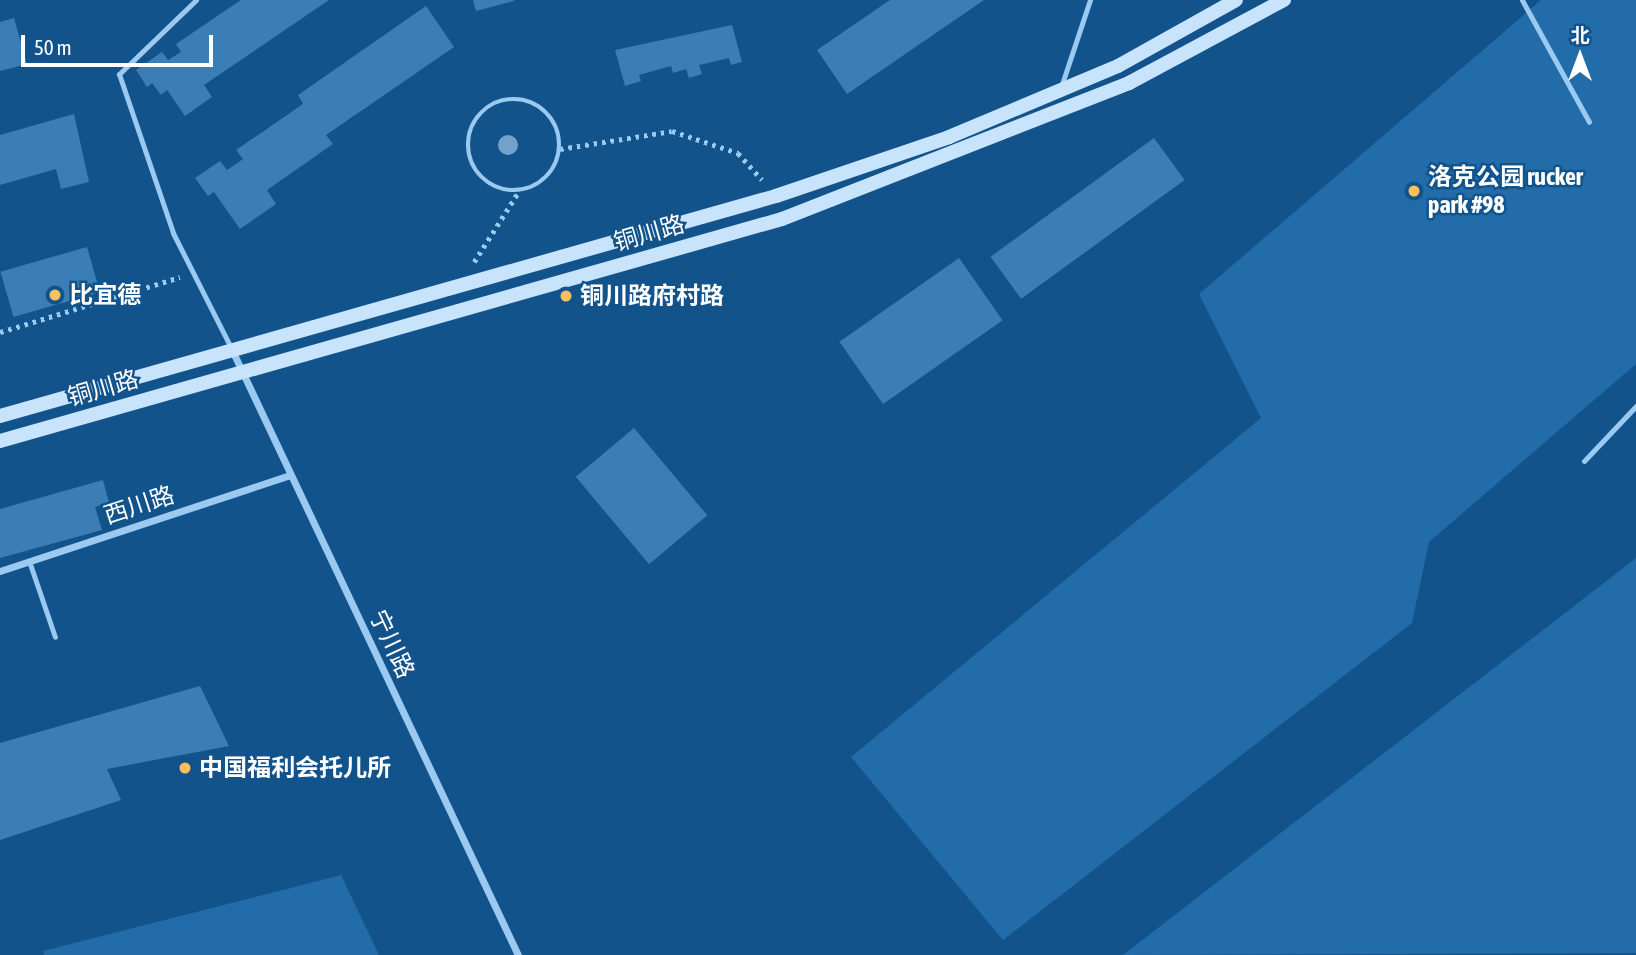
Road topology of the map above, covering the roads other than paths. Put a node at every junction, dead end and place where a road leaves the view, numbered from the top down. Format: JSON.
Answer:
{"nodes":[{"id":1,"x":196,"y":0,"type":"edge"},
{"id":2,"x":1090,"y":0,"type":"edge"},
{"id":3,"x":1236,"y":0,"type":"edge"},
{"id":4,"x":1284,"y":0,"type":"edge"},
{"id":5,"x":1522,"y":0,"type":"edge"},
{"id":6,"x":1060,"y":90,"type":"junction"},
{"id":7,"x":1589,"y":122,"type":"dead end"},
{"id":8,"x":232,"y":350,"type":"junction"},
{"id":9,"x":242,"y":372,"type":"junction"},
{"id":10,"x":1636,"y":406,"type":"edge"},
{"id":11,"x":0,"y":416,"type":"edge"},
{"id":12,"x":0,"y":441,"type":"edge"},
{"id":13,"x":1584,"y":461,"type":"dead end"},
{"id":14,"x":291,"y":475,"type":"junction"},
{"id":15,"x":29,"y":561,"type":"junction"},
{"id":16,"x":0,"y":571,"type":"edge"},
{"id":17,"x":55,"y":637,"type":"dead end"},
{"id":18,"x":518,"y":955,"type":"edge"}],
"edges":[{"from":1,"to":8,"type":"lane"},
{"from":2,"to":6,"type":"lane"},
{"from":3,"to":6,"type":"main road","name":"铜川路"},
{"from":4,"to":9,"type":"main road","name":"铜川路"},
{"from":5,"to":7,"type":"lane"},
{"from":6,"to":8,"type":"main road","name":"铜川路"},
{"from":8,"to":9,"type":"street","name":"宁川路"},
{"from":8,"to":11,"type":"main road","name":"铜川路"},
{"from":9,"to":12,"type":"main road","name":"铜川路"},
{"from":9,"to":14,"type":"street","name":"宁川路"},
{"from":10,"to":13,"type":"lane"},
{"from":14,"to":15,"type":"street","name":"西川路"},
{"from":14,"to":18,"type":"street","name":"宁川路"},
{"from":15,"to":16,"type":"street","name":"西川路"},
{"from":15,"to":17,"type":"lane"}]}
